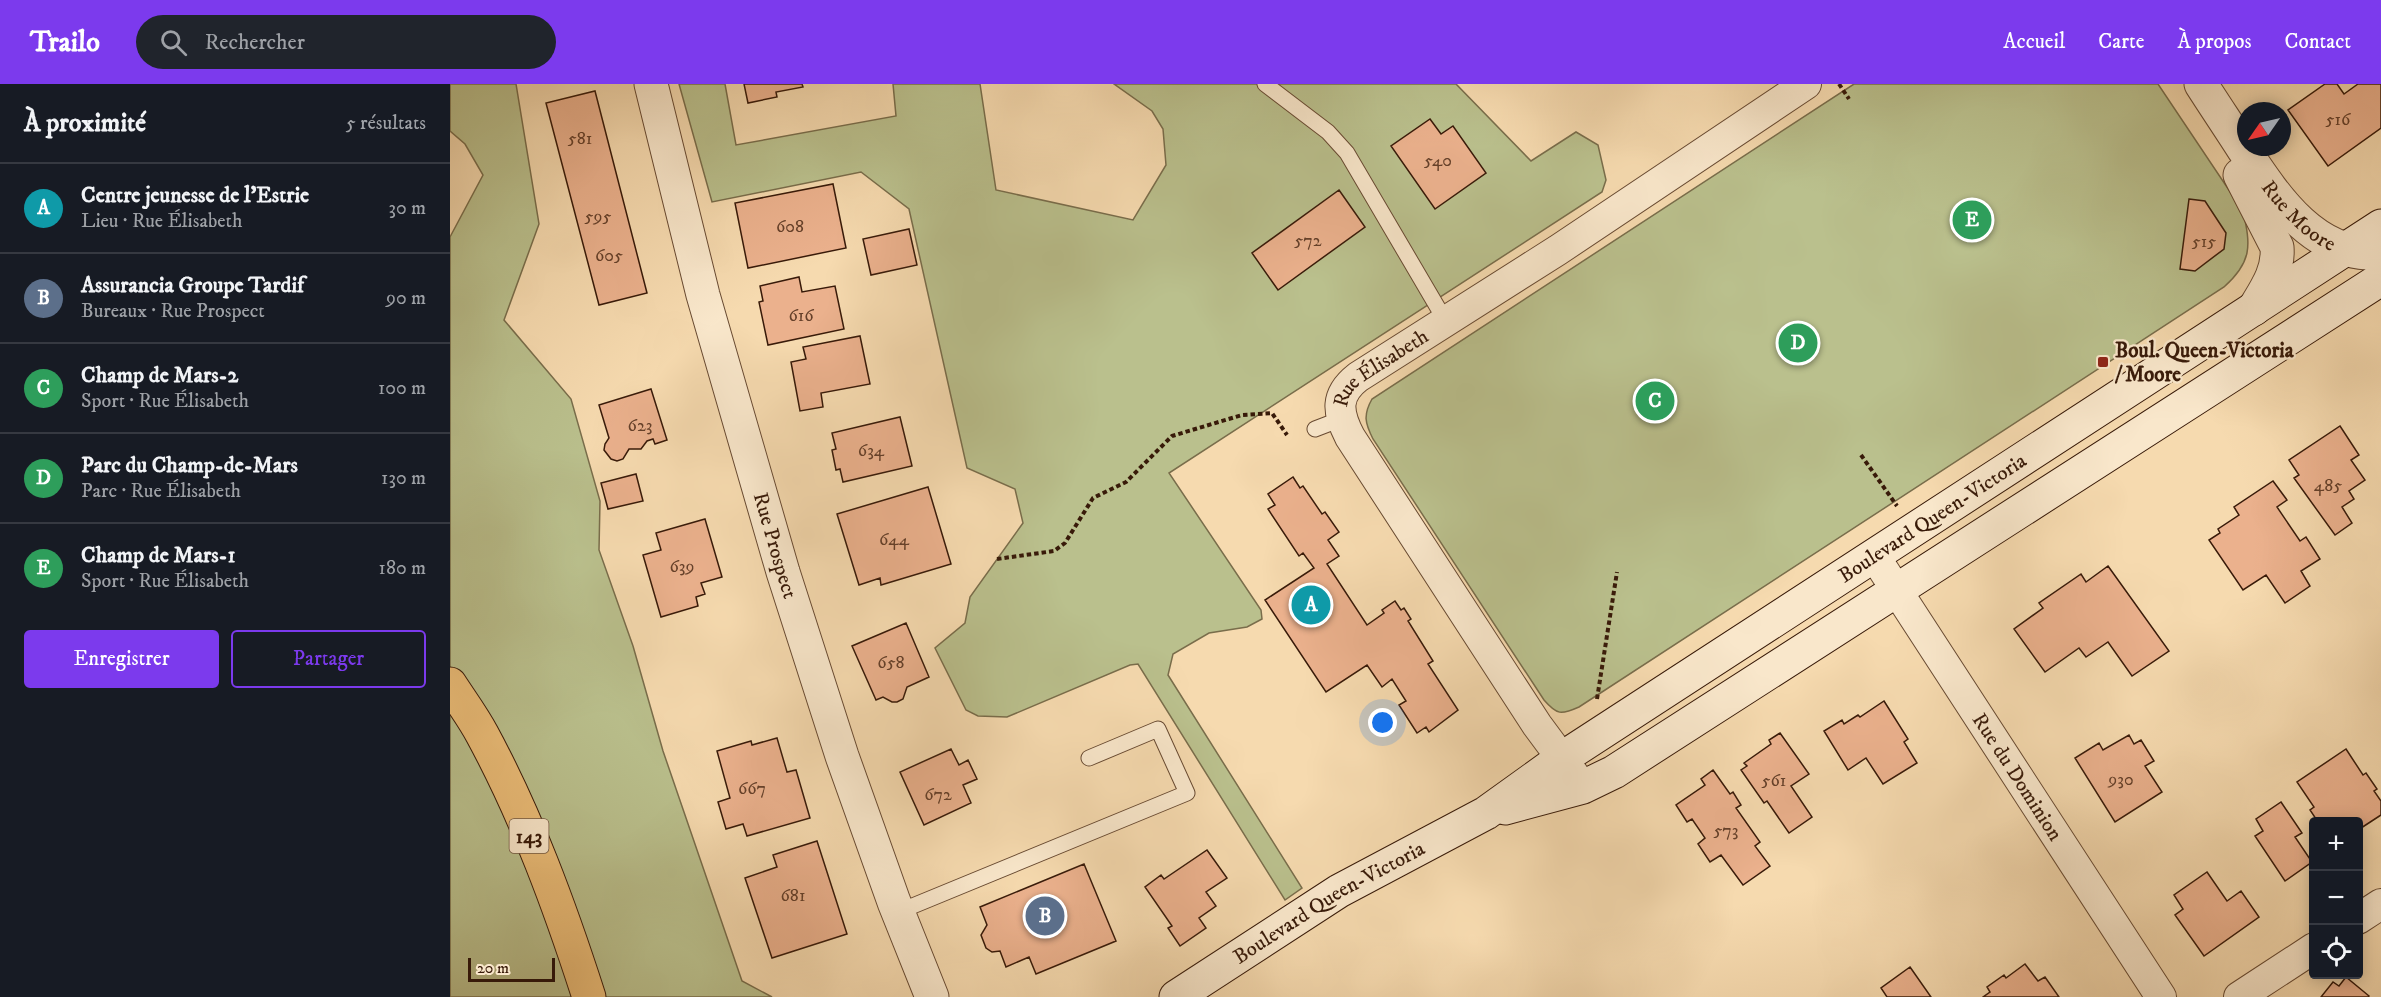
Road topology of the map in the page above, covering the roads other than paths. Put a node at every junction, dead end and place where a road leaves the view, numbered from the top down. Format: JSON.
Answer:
{"nodes":[{"id":1,"x":651,"y":84,"type":"edge"},
{"id":2,"x":1265,"y":84,"type":"edge"},
{"id":3,"x":1806,"y":84,"type":"edge"},
{"id":4,"x":2201,"y":84,"type":"edge"},
{"id":5,"x":2228,"y":125,"type":"junction"},
{"id":6,"x":2381,"y":226,"type":"edge"},
{"id":7,"x":2347,"y":249,"type":"junction"},
{"id":8,"x":2381,"y":252,"type":"edge"},
{"id":9,"x":2381,"y":279,"type":"edge"},
{"id":10,"x":2254,"y":309,"type":"junction"},
{"id":11,"x":1445,"y":320,"type":"junction"},
{"id":12,"x":1875,"y":557,"type":"junction"},
{"id":13,"x":1898,"y":591,"type":"junction"},
{"id":14,"x":450,"y":684,"type":"edge"},
{"id":15,"x":1089,"y":758,"type":"dead end"},
{"id":16,"x":1562,"y":759,"type":"junction"},
{"id":17,"x":1583,"y":787,"type":"junction"},
{"id":18,"x":1486,"y":813,"type":"junction"},
{"id":19,"x":2381,"y":904,"type":"edge"},
{"id":20,"x":898,"y":912,"type":"junction"},
{"id":21,"x":2363,"y":916,"type":"edge"},
{"id":22,"x":2309,"y":951,"type":"edge"},
{"id":23,"x":589,"y":997,"type":"edge"},
{"id":24,"x":932,"y":997,"type":"edge"},
{"id":25,"x":1176,"y":997,"type":"edge"},
{"id":26,"x":2162,"y":997,"type":"edge"},
{"id":27,"x":2239,"y":997,"type":"edge"}],
"edges":[{"from":1,"to":20,"type":"main road","name":"Rue Prospect"},
{"from":2,"to":11,"type":"lane"},
{"from":3,"to":11,"type":"street","name":"Rue Élisabeth"},
{"from":4,"to":5,"type":"main road","name":"Rue Moore"},
{"from":5,"to":7,"type":"main road","name":"Rue Moore"},
{"from":5,"to":10,"type":"main road"},
{"from":6,"to":7,"type":"main road","name":"Boulevard Queen-Victoria"},
{"from":7,"to":8,"type":"main road","name":"Rue Moore"},
{"from":7,"to":10,"type":"main road","name":"Boulevard Queen-Victoria"},
{"from":9,"to":13,"type":"main road","name":"Boulevard Queen-Victoria"},
{"from":10,"to":12,"type":"main road","name":"Boulevard Queen-Victoria"},
{"from":11,"to":16,"type":"street","name":"Rue Élisabeth"},
{"from":12,"to":13,"type":"street","name":"Rue du Dominion"},
{"from":12,"to":16,"type":"main road","name":"Boulevard Queen-Victoria"},
{"from":13,"to":17,"type":"main road","name":"Boulevard Queen-Victoria"},
{"from":13,"to":26,"type":"street","name":"Rue du Dominion"},
{"from":14,"to":23,"type":"main road","number":"143"},
{"from":15,"to":20,"type":"lane"},
{"from":16,"to":17,"type":"street","name":"Rue Élisabeth"},
{"from":16,"to":18,"type":"main road","name":"Boulevard Queen-Victoria"},
{"from":17,"to":18,"type":"main road","name":"Boulevard Queen-Victoria"},
{"from":18,"to":25,"type":"main road","name":"Boulevard Queen-Victoria"},
{"from":19,"to":21,"type":"street"},
{"from":20,"to":24,"type":"main road","name":"Rue Prospect"},
{"from":22,"to":27,"type":"street"}]}
